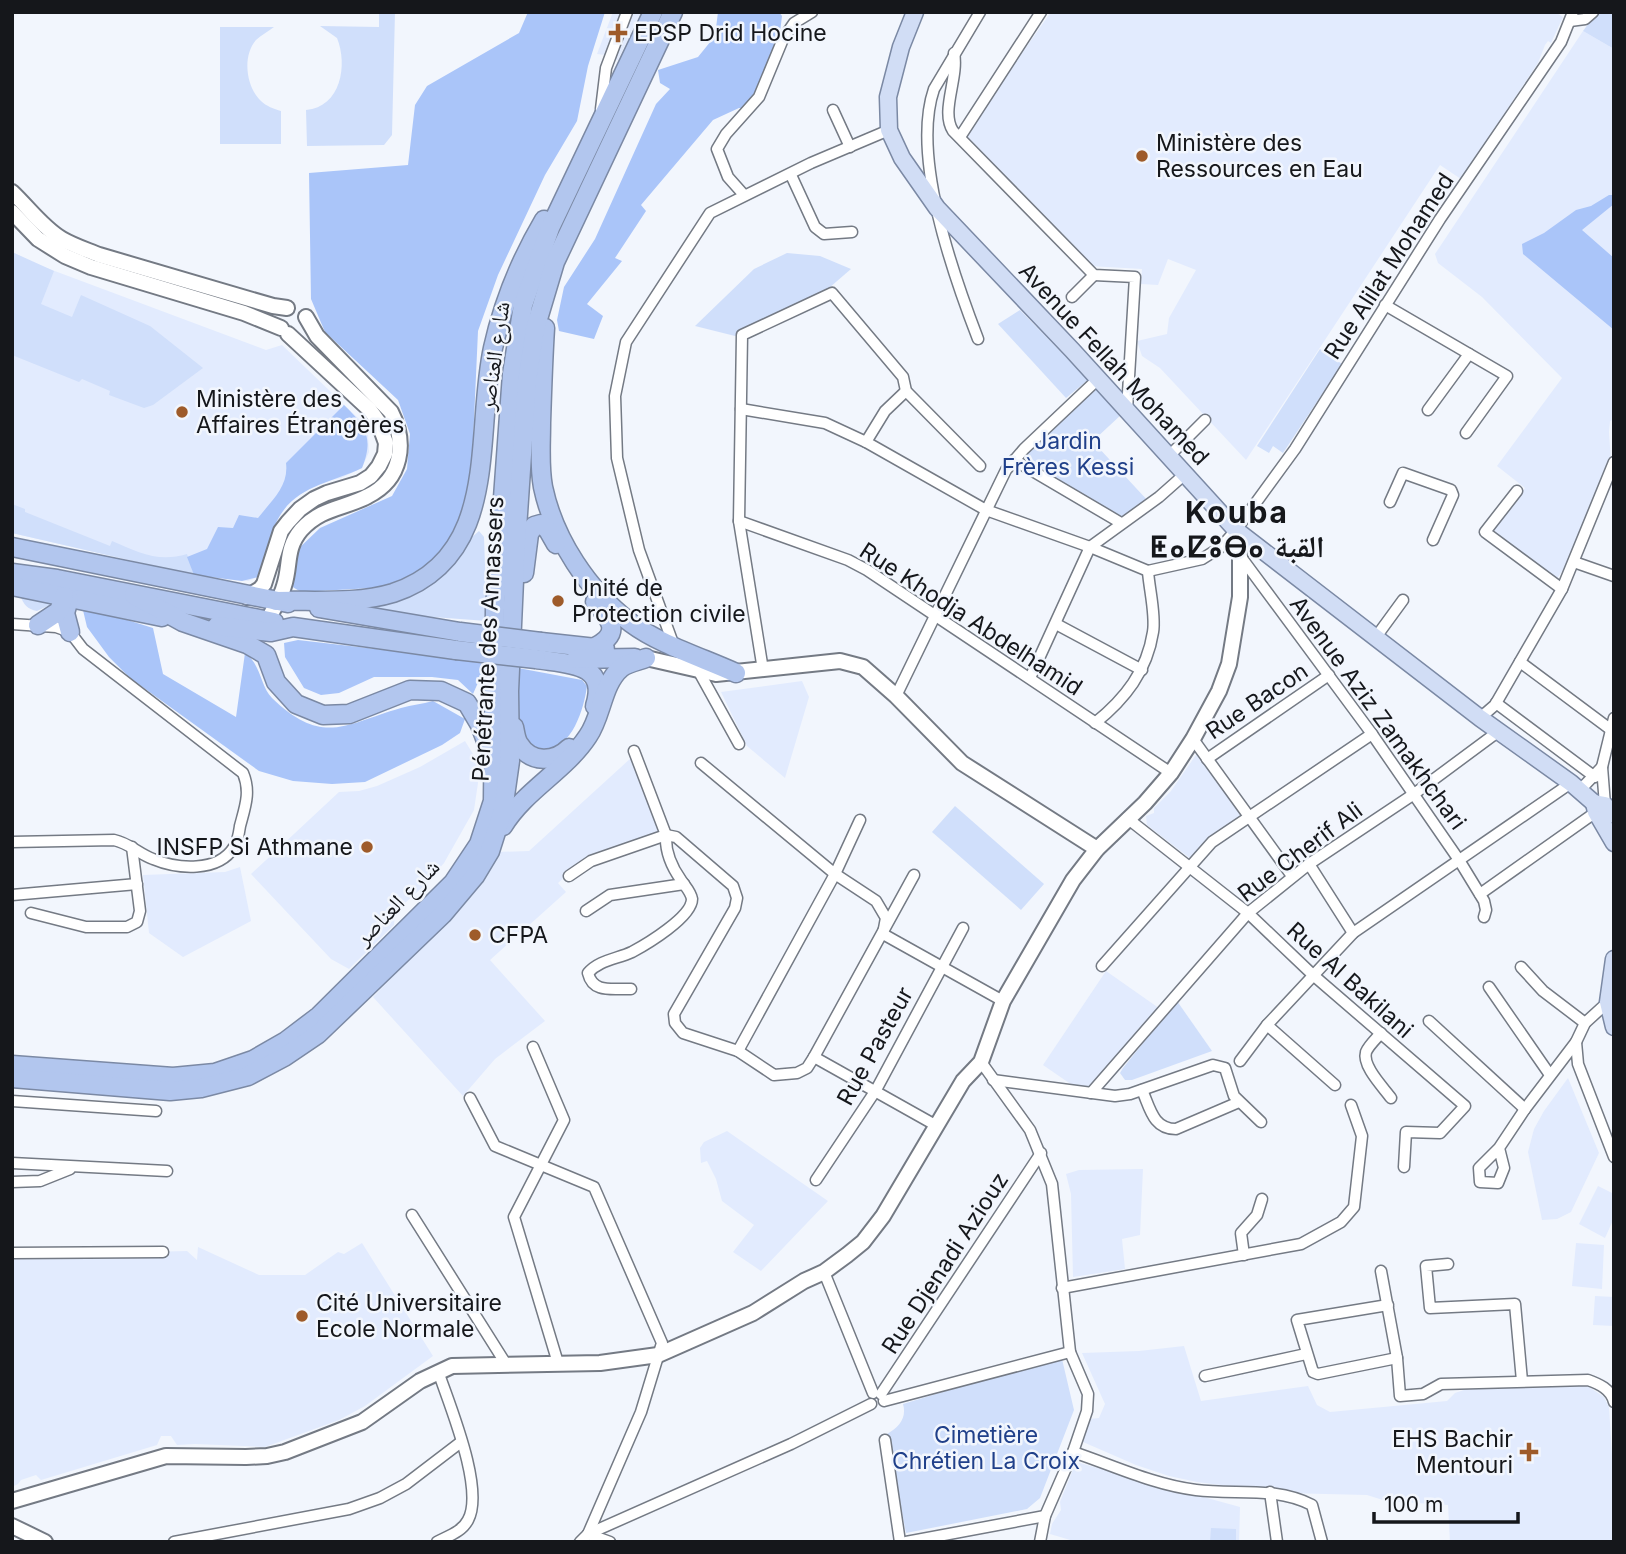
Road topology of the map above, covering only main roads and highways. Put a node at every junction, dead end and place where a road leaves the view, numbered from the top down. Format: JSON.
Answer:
{"nodes":[{"id":1,"x":653,"y":12,"type":"edge"},
{"id":2,"x":673,"y":12,"type":"edge"},
{"id":3,"x":915,"y":12,"type":"edge"},
{"id":4,"x":573,"y":176,"type":"junction"},
{"id":5,"x":12,"y":192,"type":"edge"},
{"id":6,"x":12,"y":212,"type":"edge"},
{"id":7,"x":546,"y":287,"type":"junction"},
{"id":8,"x":287,"y":308,"type":"junction"},
{"id":9,"x":306,"y":317,"type":"junction"},
{"id":10,"x":284,"y":331,"type":"junction"},
{"id":11,"x":1237,"y":530,"type":"junction"},
{"id":12,"x":12,"y":547,"type":"edge"},
{"id":13,"x":12,"y":559,"type":"edge"},
{"id":14,"x":100,"y":565,"type":"junction"},
{"id":15,"x":12,"y":573,"type":"edge"},
{"id":16,"x":12,"y":586,"type":"edge"},
{"id":17,"x":135,"y":595,"type":"junction"},
{"id":18,"x":67,"y":596,"type":"junction"},
{"id":19,"x":247,"y":597,"type":"junction"},
{"id":20,"x":276,"y":601,"type":"junction"},
{"id":21,"x":268,"y":620,"type":"junction"},
{"id":22,"x":183,"y":622,"type":"junction"},
{"id":23,"x":38,"y":625,"type":"road end"},
{"id":24,"x":293,"y":627,"type":"junction"},
{"id":25,"x":513,"y":627,"type":"junction"},
{"id":26,"x":71,"y":632,"type":"road end"},
{"id":27,"x":596,"y":647,"type":"junction"},
{"id":28,"x":538,"y":651,"type":"junction"},
{"id":29,"x":646,"y":658,"type":"junction"},
{"id":30,"x":749,"y":672,"type":"junction"},
{"id":31,"x":510,"y":716,"type":"junction"},
{"id":32,"x":495,"y":763,"type":"junction"},
{"id":33,"x":1602,"y":809,"type":"edge"},
{"id":34,"x":493,"y":842,"type":"junction"},
{"id":35,"x":1614,"y":843,"type":"edge"},
{"id":36,"x":1097,"y":849,"type":"junction"},
{"id":37,"x":1614,"y":959,"type":"edge"},
{"id":38,"x":1614,"y":1027,"type":"edge"},
{"id":39,"x":12,"y":1065,"type":"edge"},
{"id":40,"x":12,"y":1078,"type":"edge"},
{"id":41,"x":12,"y":1501,"type":"edge"},
{"id":42,"x":12,"y":1526,"type":"edge"},
{"id":43,"x":44,"y":1542,"type":"edge"}],
"edges":[{"from":1,"to":4,"type":"highway","name":"شارع العناصر"},
{"from":2,"to":7,"type":"highway","name":"Pénétrante des Annassers"},
{"from":3,"to":11,"type":"main road","name":"Avenue Fellah Mohamed"},
{"from":4,"to":20,"type":"highway"},
{"from":4,"to":32,"type":"highway","name":"شارع العناصر"},
{"from":5,"to":8,"type":"main road"},
{"from":6,"to":10,"type":"main road"},
{"from":7,"to":25,"type":"highway","name":"Pénétrante des Annassers"},
{"from":7,"to":30,"type":"highway"},
{"from":8,"to":9,"type":"main road"},
{"from":8,"to":10,"type":"main road"},
{"from":9,"to":10,"type":"main road"},
{"from":9,"to":20,"type":"main road"},
{"from":10,"to":19,"type":"main road"},
{"from":11,"to":33,"type":"main road","name":"Avenue Fellah Mohamed"},
{"from":11,"to":36,"type":"main road"},
{"from":12,"to":14,"type":"highway"},
{"from":13,"to":14,"type":"highway"},
{"from":14,"to":19,"type":"highway"},
{"from":15,"to":17,"type":"highway"},
{"from":16,"to":18,"type":"highway"},
{"from":17,"to":21,"type":"highway"},
{"from":17,"to":22,"type":"highway"},
{"from":18,"to":22,"type":"highway"},
{"from":18,"to":23,"type":"highway"},
{"from":18,"to":26,"type":"highway"},
{"from":19,"to":20,"type":"highway"},
{"from":20,"to":21,"type":"main road"},
{"from":20,"to":28,"type":"highway","bridge":true},
{"from":21,"to":24,"type":"highway"},
{"from":22,"to":24,"type":"highway"},
{"from":22,"to":32,"type":"highway"},
{"from":24,"to":28,"type":"highway","bridge":true},
{"from":25,"to":27,"type":"highway"},
{"from":25,"to":31,"type":"highway","name":"Pénétrante des Annassers"},
{"from":27,"to":28,"type":"highway"},
{"from":27,"to":29,"type":"highway"},
{"from":28,"to":29,"type":"highway"},
{"from":28,"to":31,"type":"highway"},
{"from":29,"to":30,"type":"main road"},
{"from":29,"to":34,"type":"highway"},
{"from":30,"to":36,"type":"main road"},
{"from":31,"to":34,"type":"highway","name":"Pénétrante des Annassers"},
{"from":32,"to":39,"type":"highway","name":"شارع العناصر"},
{"from":33,"to":35,"type":"main road","name":"Avenue Fellah Mohamed"},
{"from":34,"to":40,"type":"highway","name":"Pénétrante des Annassers"},
{"from":36,"to":41,"type":"main road"},
{"from":37,"to":38,"type":"main road"},
{"from":42,"to":43,"type":"main road"}]}
